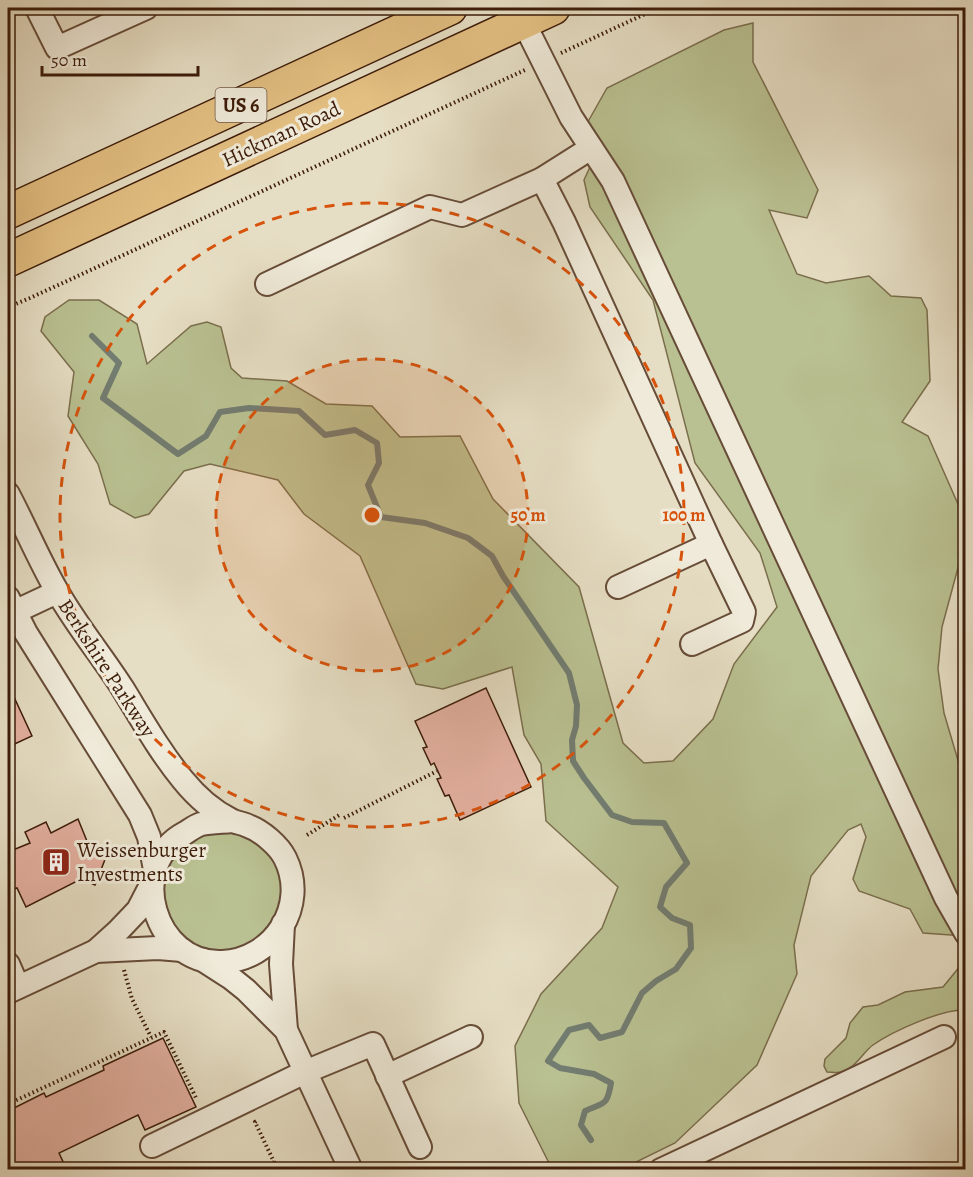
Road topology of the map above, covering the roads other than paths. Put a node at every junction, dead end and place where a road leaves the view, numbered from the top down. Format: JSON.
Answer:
{"nodes":[{"id":1,"x":37,"y":8,"type":"edge"},
{"id":2,"x":146,"y":8,"type":"edge"},
{"id":3,"x":450,"y":8,"type":"edge"},
{"id":4,"x":553,"y":8,"type":"edge"},
{"id":5,"x":518,"y":12,"type":"edge"},
{"id":6,"x":591,"y":147,"type":"junction"},
{"id":7,"x":542,"y":179,"type":"junction"},
{"id":8,"x":8,"y":212,"type":"edge"},
{"id":9,"x":8,"y":260,"type":"edge"},
{"id":10,"x":267,"y":284,"type":"dead end"},
{"id":11,"x":8,"y":494,"type":"edge"},
{"id":12,"x":711,"y":544,"type":"junction"},
{"id":13,"x":618,"y":587,"type":"dead end"},
{"id":14,"x":57,"y":592,"type":"junction"},
{"id":15,"x":10,"y":608,"type":"edge"},
{"id":16,"x":692,"y":644,"type":"dead end"},
{"id":17,"x":232,"y":821,"type":"junction"},
{"id":18,"x":153,"y":876,"type":"junction"},
{"id":19,"x":284,"y":924,"type":"junction"},
{"id":20,"x":966,"y":933,"type":"edge"},
{"id":21,"x":96,"y":951,"type":"junction"},
{"id":22,"x":192,"y":955,"type":"junction"},
{"id":23,"x":8,"y":964,"type":"edge"},
{"id":24,"x":13,"y":990,"type":"edge"},
{"id":25,"x":286,"y":1030,"type":"junction"},
{"id":26,"x":471,"y":1037,"type":"dead end"},
{"id":27,"x":944,"y":1037,"type":"dead end"},
{"id":28,"x":305,"y":1072,"type":"junction"},
{"id":29,"x":387,"y":1076,"type":"junction"},
{"id":30,"x":152,"y":1146,"type":"dead end"},
{"id":31,"x":420,"y":1147,"type":"dead end"},
{"id":32,"x":351,"y":1170,"type":"edge"},
{"id":33,"x":661,"y":1170,"type":"edge"}],
"edges":[{"from":1,"to":2,"type":"street"},
{"from":3,"to":8,"type":"highway","name":"Hickman Road","number":"US 6"},
{"from":4,"to":5,"type":"highway","name":"Hickman Road","number":"US 6"},
{"from":5,"to":6,"type":"street"},
{"from":5,"to":9,"type":"highway","name":"Hickman Road","number":"US 6"},
{"from":6,"to":7,"type":"street"},
{"from":6,"to":20,"type":"street"},
{"from":7,"to":10,"type":"street"},
{"from":7,"to":12,"type":"street"},
{"from":11,"to":14,"type":"street","name":"Berkshire Parkway"},
{"from":12,"to":13,"type":"street"},
{"from":12,"to":16,"type":"street"},
{"from":14,"to":15,"type":"street"},
{"from":14,"to":17,"type":"street","name":"Berkshire Parkway"},
{"from":15,"to":18,"type":"street"},
{"from":17,"to":18,"type":"street"},
{"from":17,"to":19,"type":"street"},
{"from":18,"to":21,"type":"street"},
{"from":18,"to":22,"type":"street"},
{"from":19,"to":22,"type":"street"},
{"from":19,"to":25,"type":"street"},
{"from":21,"to":22,"type":"street"},
{"from":21,"to":24,"type":"street"},
{"from":22,"to":25,"type":"street"},
{"from":23,"to":24,"type":"street"},
{"from":25,"to":28,"type":"street"},
{"from":26,"to":29,"type":"street"},
{"from":27,"to":33,"type":"street"},
{"from":28,"to":29,"type":"street"},
{"from":28,"to":30,"type":"street"},
{"from":28,"to":32,"type":"street"},
{"from":29,"to":31,"type":"street"}]}
